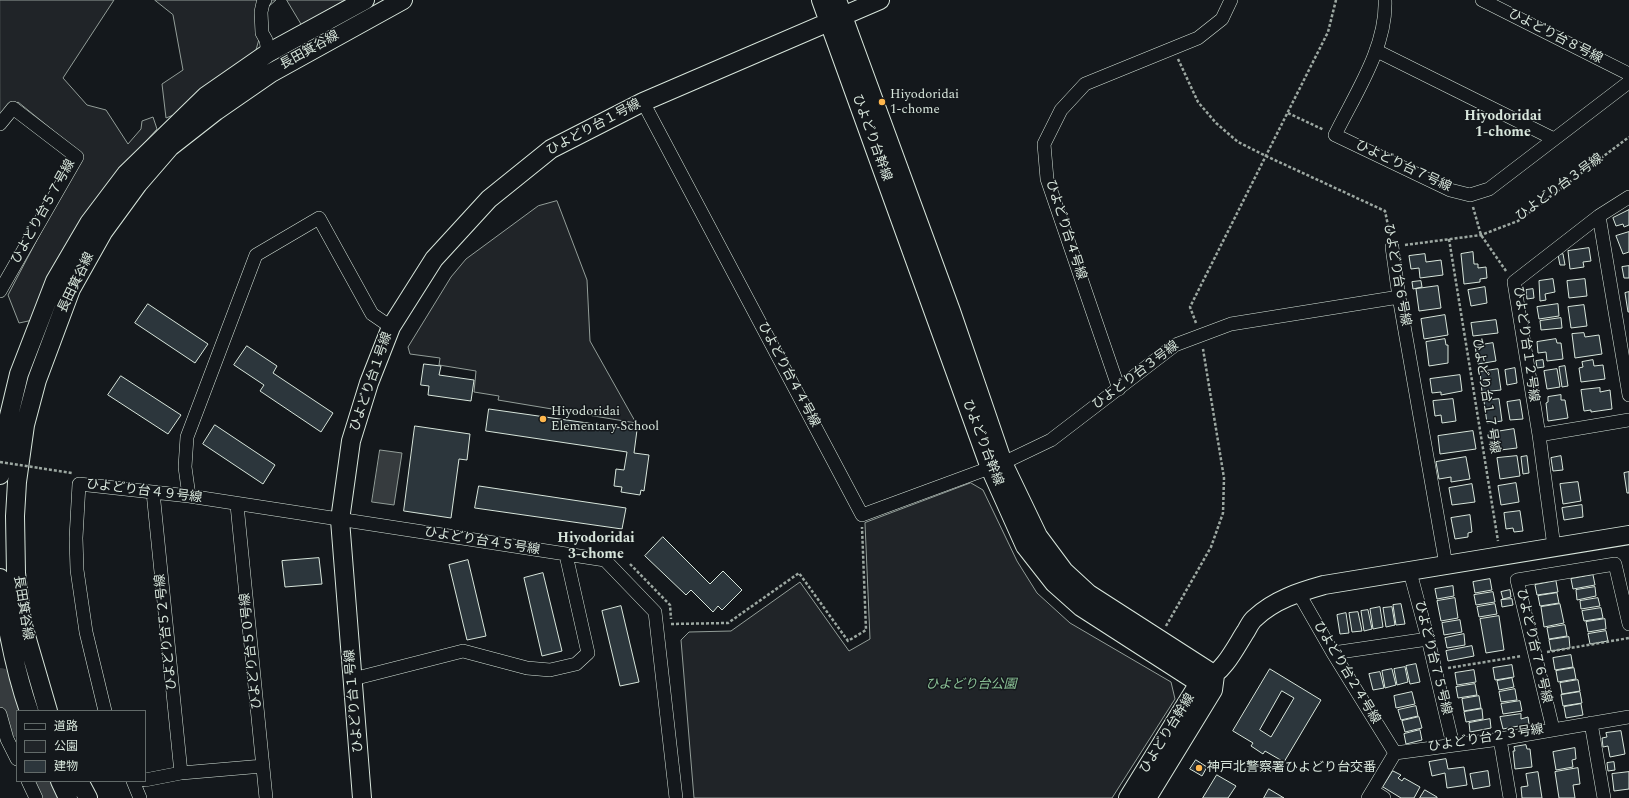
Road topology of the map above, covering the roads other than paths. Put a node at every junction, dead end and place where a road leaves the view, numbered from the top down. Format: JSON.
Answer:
{"nodes":[{"id":1,"x":266,"y":0,"type":"edge"},
{"id":2,"x":365,"y":0,"type":"edge"},
{"id":3,"x":403,"y":0,"type":"edge"},
{"id":4,"x":821,"y":0,"type":"edge"},
{"id":5,"x":880,"y":0,"type":"edge"},
{"id":6,"x":1231,"y":0,"type":"edge"},
{"id":7,"x":1385,"y":0,"type":"edge"},
{"id":8,"x":1482,"y":0,"type":"edge"},
{"id":9,"x":836,"y":13,"type":"edge"},
{"id":10,"x":1377,"y":51,"type":"junction"},
{"id":11,"x":268,"y":53,"type":"junction"},
{"id":12,"x":1629,"y":74,"type":"edge"},
{"id":13,"x":1629,"y":82,"type":"edge"},
{"id":14,"x":643,"y":102,"type":"junction"},
{"id":15,"x":0,"y":124,"type":"edge"},
{"id":16,"x":1554,"y":139,"type":"junction"},
{"id":17,"x":1629,"y":197,"type":"edge"},
{"id":18,"x":1600,"y":216,"type":"junction"},
{"id":19,"x":1392,"y":247,"type":"road end"},
{"id":20,"x":0,"y":291,"type":"edge"},
{"id":21,"x":1399,"y":297,"type":"junction"},
{"id":22,"x":391,"y":327,"type":"junction"},
{"id":23,"x":1118,"y":389,"type":"junction"},
{"id":24,"x":1629,"y":395,"type":"edge"},
{"id":25,"x":1629,"y":420,"type":"edge"},
{"id":26,"x":1539,"y":435,"type":"junction"},
{"id":27,"x":996,"y":465,"type":"junction"},
{"id":28,"x":6,"y":478,"type":"edge"},
{"id":29,"x":153,"y":492,"type":"junction"},
{"id":30,"x":189,"y":496,"type":"junction"},
{"id":31,"x":237,"y":505,"type":"junction"},
{"id":32,"x":340,"y":520,"type":"junction"},
{"id":33,"x":1629,"y":535,"type":"edge"},
{"id":34,"x":1554,"y":547,"type":"junction"},
{"id":35,"x":566,"y":555,"type":"junction"},
{"id":36,"x":1446,"y":565,"type":"junction"},
{"id":37,"x":1410,"y":572,"type":"junction"},
{"id":38,"x":0,"y":578,"type":"edge"},
{"id":39,"x":1298,"y":592,"type":"junction"},
{"id":40,"x":1629,"y":624,"type":"edge"},
{"id":41,"x":1428,"y":638,"type":"junction"},
{"id":42,"x":1333,"y":654,"type":"junction"},
{"id":43,"x":353,"y":679,"type":"junction"},
{"id":44,"x":1209,"y":683,"type":"junction"},
{"id":45,"x":29,"y":710,"type":"edge"},
{"id":46,"x":48,"y":710,"type":"edge"},
{"id":47,"x":105,"y":710,"type":"edge"},
{"id":48,"x":0,"y":714,"type":"edge"},
{"id":49,"x":1629,"y":717,"type":"edge"},
{"id":50,"x":1591,"y":723,"type":"junction"},
{"id":51,"x":1553,"y":729,"type":"junction"},
{"id":52,"x":1500,"y":739,"type":"junction"},
{"id":53,"x":1453,"y":745,"type":"junction"},
{"id":54,"x":1395,"y":753,"type":"junction"},
{"id":55,"x":16,"y":757,"type":"edge"},
{"id":56,"x":263,"y":766,"type":"junction"},
{"id":57,"x":181,"y":773,"type":"junction"},
{"id":58,"x":146,"y":779,"type":"edge"},
{"id":59,"x":28,"y":782,"type":"edge"},
{"id":60,"x":60,"y":782,"type":"edge"},
{"id":61,"x":80,"y":782,"type":"edge"},
{"id":62,"x":137,"y":782,"type":"edge"},
{"id":63,"x":1371,"y":794,"type":"edge"},
{"id":64,"x":36,"y":798,"type":"edge"},
{"id":65,"x":68,"y":798,"type":"edge"},
{"id":66,"x":88,"y":798,"type":"edge"},
{"id":67,"x":140,"y":798,"type":"edge"},
{"id":68,"x":266,"y":798,"type":"edge"},
{"id":69,"x":362,"y":798,"type":"edge"},
{"id":70,"x":676,"y":798,"type":"edge"},
{"id":71,"x":1128,"y":798,"type":"edge"},
{"id":72,"x":1147,"y":798,"type":"edge"},
{"id":73,"x":1384,"y":798,"type":"edge"},
{"id":74,"x":1510,"y":798,"type":"edge"},
{"id":75,"x":1604,"y":798,"type":"edge"}],
"edges":[{"from":1,"to":11,"type":"street"},
{"from":2,"to":11,"type":"street","name":"長田箕谷線"},
{"from":3,"to":28,"type":"street","name":"長田箕谷線"},
{"from":4,"to":9,"type":"street","name":"ひよどり台幹線"},
{"from":5,"to":9,"type":"street","name":"ひよどり台１号線"},
{"from":6,"to":23,"type":"street","name":"ひよどり台４号線"},
{"from":7,"to":10,"type":"street"},
{"from":8,"to":12,"type":"street","name":"ひよどり台８号線"},
{"from":9,"to":14,"type":"street","name":"ひよどり台１号線"},
{"from":9,"to":27,"type":"street","name":"ひよどり台幹線"},
{"from":10,"to":16,"type":"street"},
{"from":10,"to":16,"type":"street","name":"ひよどり台７号線"},
{"from":11,"to":28,"type":"street","name":"長田箕谷線"},
{"from":13,"to":16,"type":"street"},
{"from":14,"to":22,"type":"street","name":"ひよどり台１号線"},
{"from":14,"to":27,"type":"street","name":"ひよどり台４４号線"},
{"from":15,"to":20,"type":"street","name":"ひよどり台５７号線"},
{"from":17,"to":18,"type":"street","name":"ひよどり台１２号線"},
{"from":18,"to":24,"type":"street"},
{"from":18,"to":26,"type":"street","name":"ひよどり台１２号線"},
{"from":19,"to":21,"type":"street","name":"ひよどり台６号線"},
{"from":21,"to":23,"type":"street","name":"ひよどり台３号線"},
{"from":21,"to":36,"type":"street","name":"ひよどり台６号線"},
{"from":22,"to":30,"type":"street"},
{"from":22,"to":32,"type":"street","name":"ひよどり台１号線"},
{"from":23,"to":27,"type":"street","name":"ひよどり台３号線"},
{"from":25,"to":26,"type":"street"},
{"from":26,"to":34,"type":"street","name":"ひよどり台１２号線"},
{"from":27,"to":44,"type":"street","name":"ひよどり台幹線"},
{"from":28,"to":46,"type":"street","name":"長田箕谷線"},
{"from":29,"to":30,"type":"street","name":"ひよどり台４９号線"},
{"from":29,"to":47,"type":"street","name":"ひよどり台４９号線"},
{"from":29,"to":57,"type":"street","name":"ひよどり台５２号線"},
{"from":30,"to":31,"type":"street","name":"ひよどり台４９号線"},
{"from":31,"to":32,"type":"street","name":"ひよどり台４９号線"},
{"from":31,"to":56,"type":"street","name":"ひよどり台５０号線"},
{"from":32,"to":35,"type":"street","name":"ひよどり台４５号線"},
{"from":32,"to":43,"type":"street","name":"ひよどり台１号線"},
{"from":33,"to":34,"type":"street"},
{"from":34,"to":36,"type":"street"},
{"from":35,"to":43,"type":"street"},
{"from":35,"to":70,"type":"street","name":"ひよどり台４５号線"},
{"from":36,"to":37,"type":"street"},
{"from":37,"to":39,"type":"street"},
{"from":37,"to":41,"type":"street","name":"ひよどり台７５号線"},
{"from":38,"to":45,"type":"street","name":"長田箕谷線"},
{"from":39,"to":42,"type":"street","name":"ひよどり台２４号線"},
{"from":39,"to":44,"type":"street"},
{"from":40,"to":51,"type":"street","name":"ひよどり台７６号線"},
{"from":41,"to":42,"type":"street"},
{"from":41,"to":53,"type":"street","name":"ひよどり台７５号線"},
{"from":42,"to":54,"type":"street","name":"ひよどり台２４号線"},
{"from":43,"to":69,"type":"street","name":"ひよどり台１号線"},
{"from":44,"to":71,"type":"street","name":"ひよどり台幹線"},
{"from":44,"to":72,"type":"street","name":"ひよどり台幹線"},
{"from":48,"to":55,"type":"street"},
{"from":49,"to":50,"type":"street","name":"ひよどり台２３号線"},
{"from":50,"to":51,"type":"street","name":"ひよどり台２３号線"},
{"from":50,"to":75,"type":"street"},
{"from":51,"to":52,"type":"street","name":"ひよどり台２３号線"},
{"from":52,"to":53,"type":"street","name":"ひよどり台２３号線"},
{"from":52,"to":74,"type":"street"},
{"from":53,"to":54,"type":"street","name":"ひよどり台２３号線"},
{"from":54,"to":63,"type":"street"},
{"from":56,"to":57,"type":"street"},
{"from":56,"to":68,"type":"street","name":"ひよどり台５０号線"},
{"from":57,"to":58,"type":"street"},
{"from":59,"to":64,"type":"street"},
{"from":60,"to":65,"type":"street"},
{"from":61,"to":66,"type":"street"},
{"from":62,"to":67,"type":"street"},
{"from":63,"to":73,"type":"street"}]}
